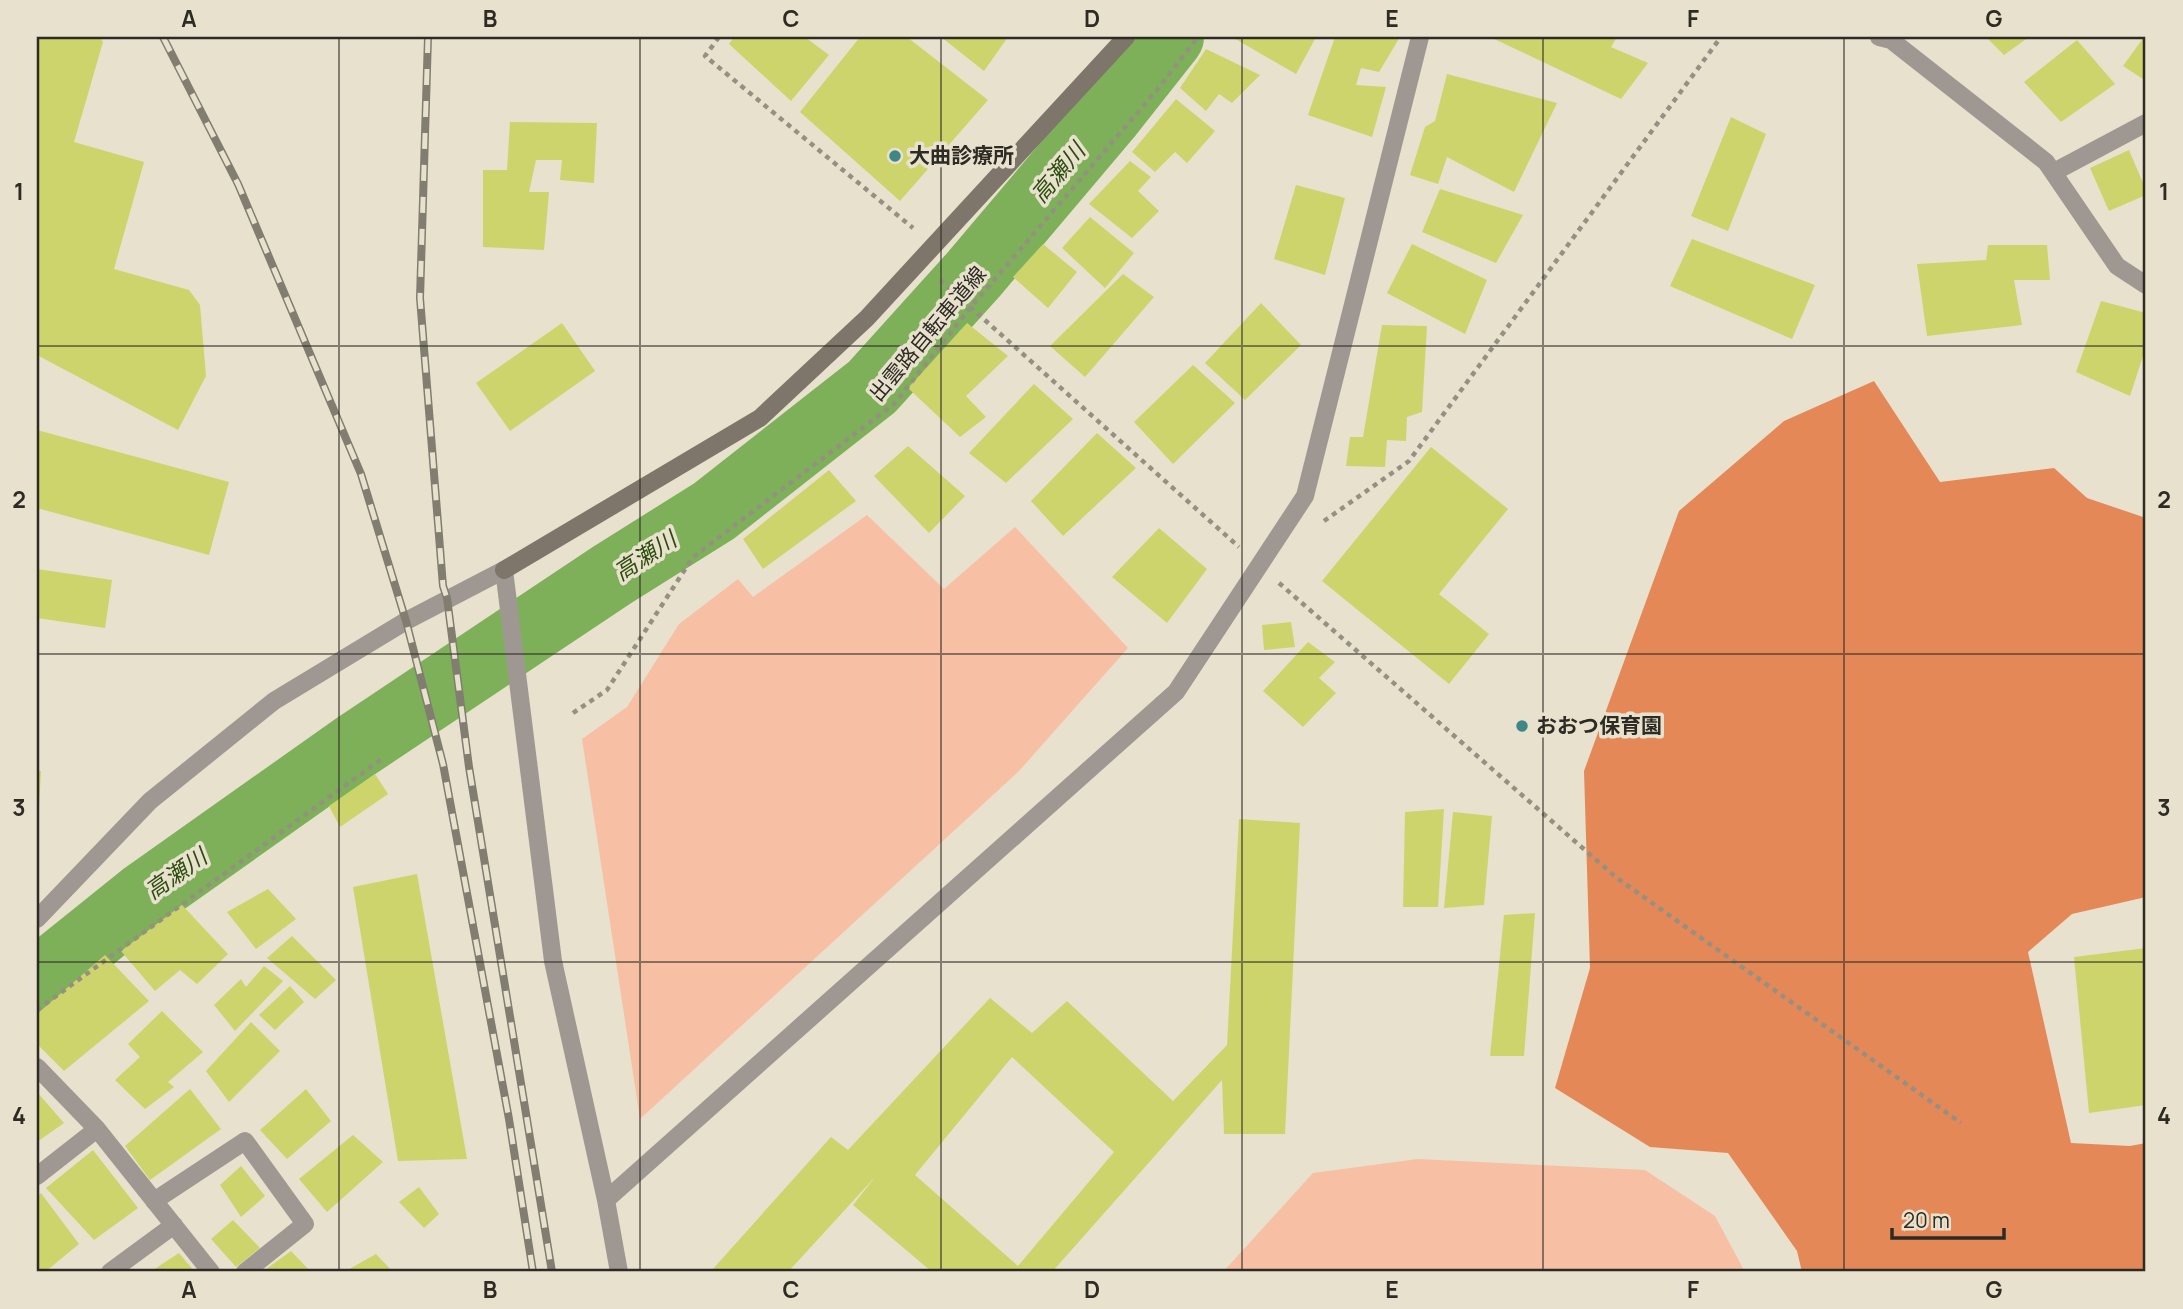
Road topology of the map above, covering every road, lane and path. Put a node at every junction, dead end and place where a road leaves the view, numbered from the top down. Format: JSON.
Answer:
{"nodes":[{"id":1,"x":719,"y":37,"type":"edge"},
{"id":2,"x":1126,"y":37,"type":"edge"},
{"id":3,"x":1198,"y":37,"type":"edge"},
{"id":4,"x":1420,"y":37,"type":"edge"},
{"id":5,"x":1721,"y":37,"type":"edge"},
{"id":6,"x":1889,"y":38,"type":"edge"},
{"id":7,"x":2146,"y":122,"type":"edge"},
{"id":8,"x":2054,"y":172,"type":"junction"},
{"id":9,"x":934,"y":246,"type":"junction"},
{"id":10,"x":919,"y":263,"type":"junction"},
{"id":11,"x":2146,"y":285,"type":"edge"},
{"id":12,"x":971,"y":307,"type":"junction"},
{"id":13,"x":1313,"y":528,"type":"dead end"},
{"id":14,"x":1260,"y":566,"type":"junction"},
{"id":15,"x":504,"y":570,"type":"junction"},
{"id":16,"x":573,"y":713,"type":"dead end"},
{"id":17,"x":383,"y":758,"type":"dead end"},
{"id":18,"x":37,"y":919,"type":"edge"},
{"id":19,"x":37,"y":1010,"type":"edge"},
{"id":20,"x":37,"y":1067,"type":"edge"},
{"id":21,"x":1961,"y":1123,"type":"dead end"},
{"id":22,"x":97,"y":1129,"type":"junction"},
{"id":23,"x":37,"y":1176,"type":"edge"},
{"id":24,"x":606,"y":1200,"type":"junction"},
{"id":25,"x":154,"y":1201,"type":"junction"},
{"id":26,"x":174,"y":1225,"type":"junction"},
{"id":27,"x":110,"y":1272,"type":"edge"},
{"id":28,"x":211,"y":1272,"type":"edge"},
{"id":29,"x":245,"y":1272,"type":"edge"},
{"id":30,"x":620,"y":1272,"type":"edge"}],
"edges":[{"from":1,"to":9,"type":"path"},
{"from":2,"to":9,"type":"street"},
{"from":3,"to":12,"type":"path","name":"出雲路自転車道線"},
{"from":4,"to":14,"type":"street"},
{"from":5,"to":13,"type":"path"},
{"from":6,"to":8,"type":"street"},
{"from":7,"to":8,"type":"street"},
{"from":8,"to":11,"type":"street"},
{"from":9,"to":10,"type":"street"},
{"from":10,"to":12,"type":"path"},
{"from":10,"to":15,"type":"street"},
{"from":12,"to":14,"type":"path"},
{"from":12,"to":16,"type":"path","name":"出雲路自転車道線"},
{"from":14,"to":21,"type":"path"},
{"from":14,"to":24,"type":"street"},
{"from":15,"to":18,"type":"street"},
{"from":15,"to":24,"type":"street"},
{"from":17,"to":19,"type":"path"},
{"from":20,"to":22,"type":"street"},
{"from":22,"to":23,"type":"street"},
{"from":22,"to":25,"type":"street"},
{"from":24,"to":30,"type":"street"},
{"from":25,"to":26,"type":"street"},
{"from":25,"to":29,"type":"street"},
{"from":26,"to":27,"type":"street"},
{"from":26,"to":28,"type":"street"}]}
